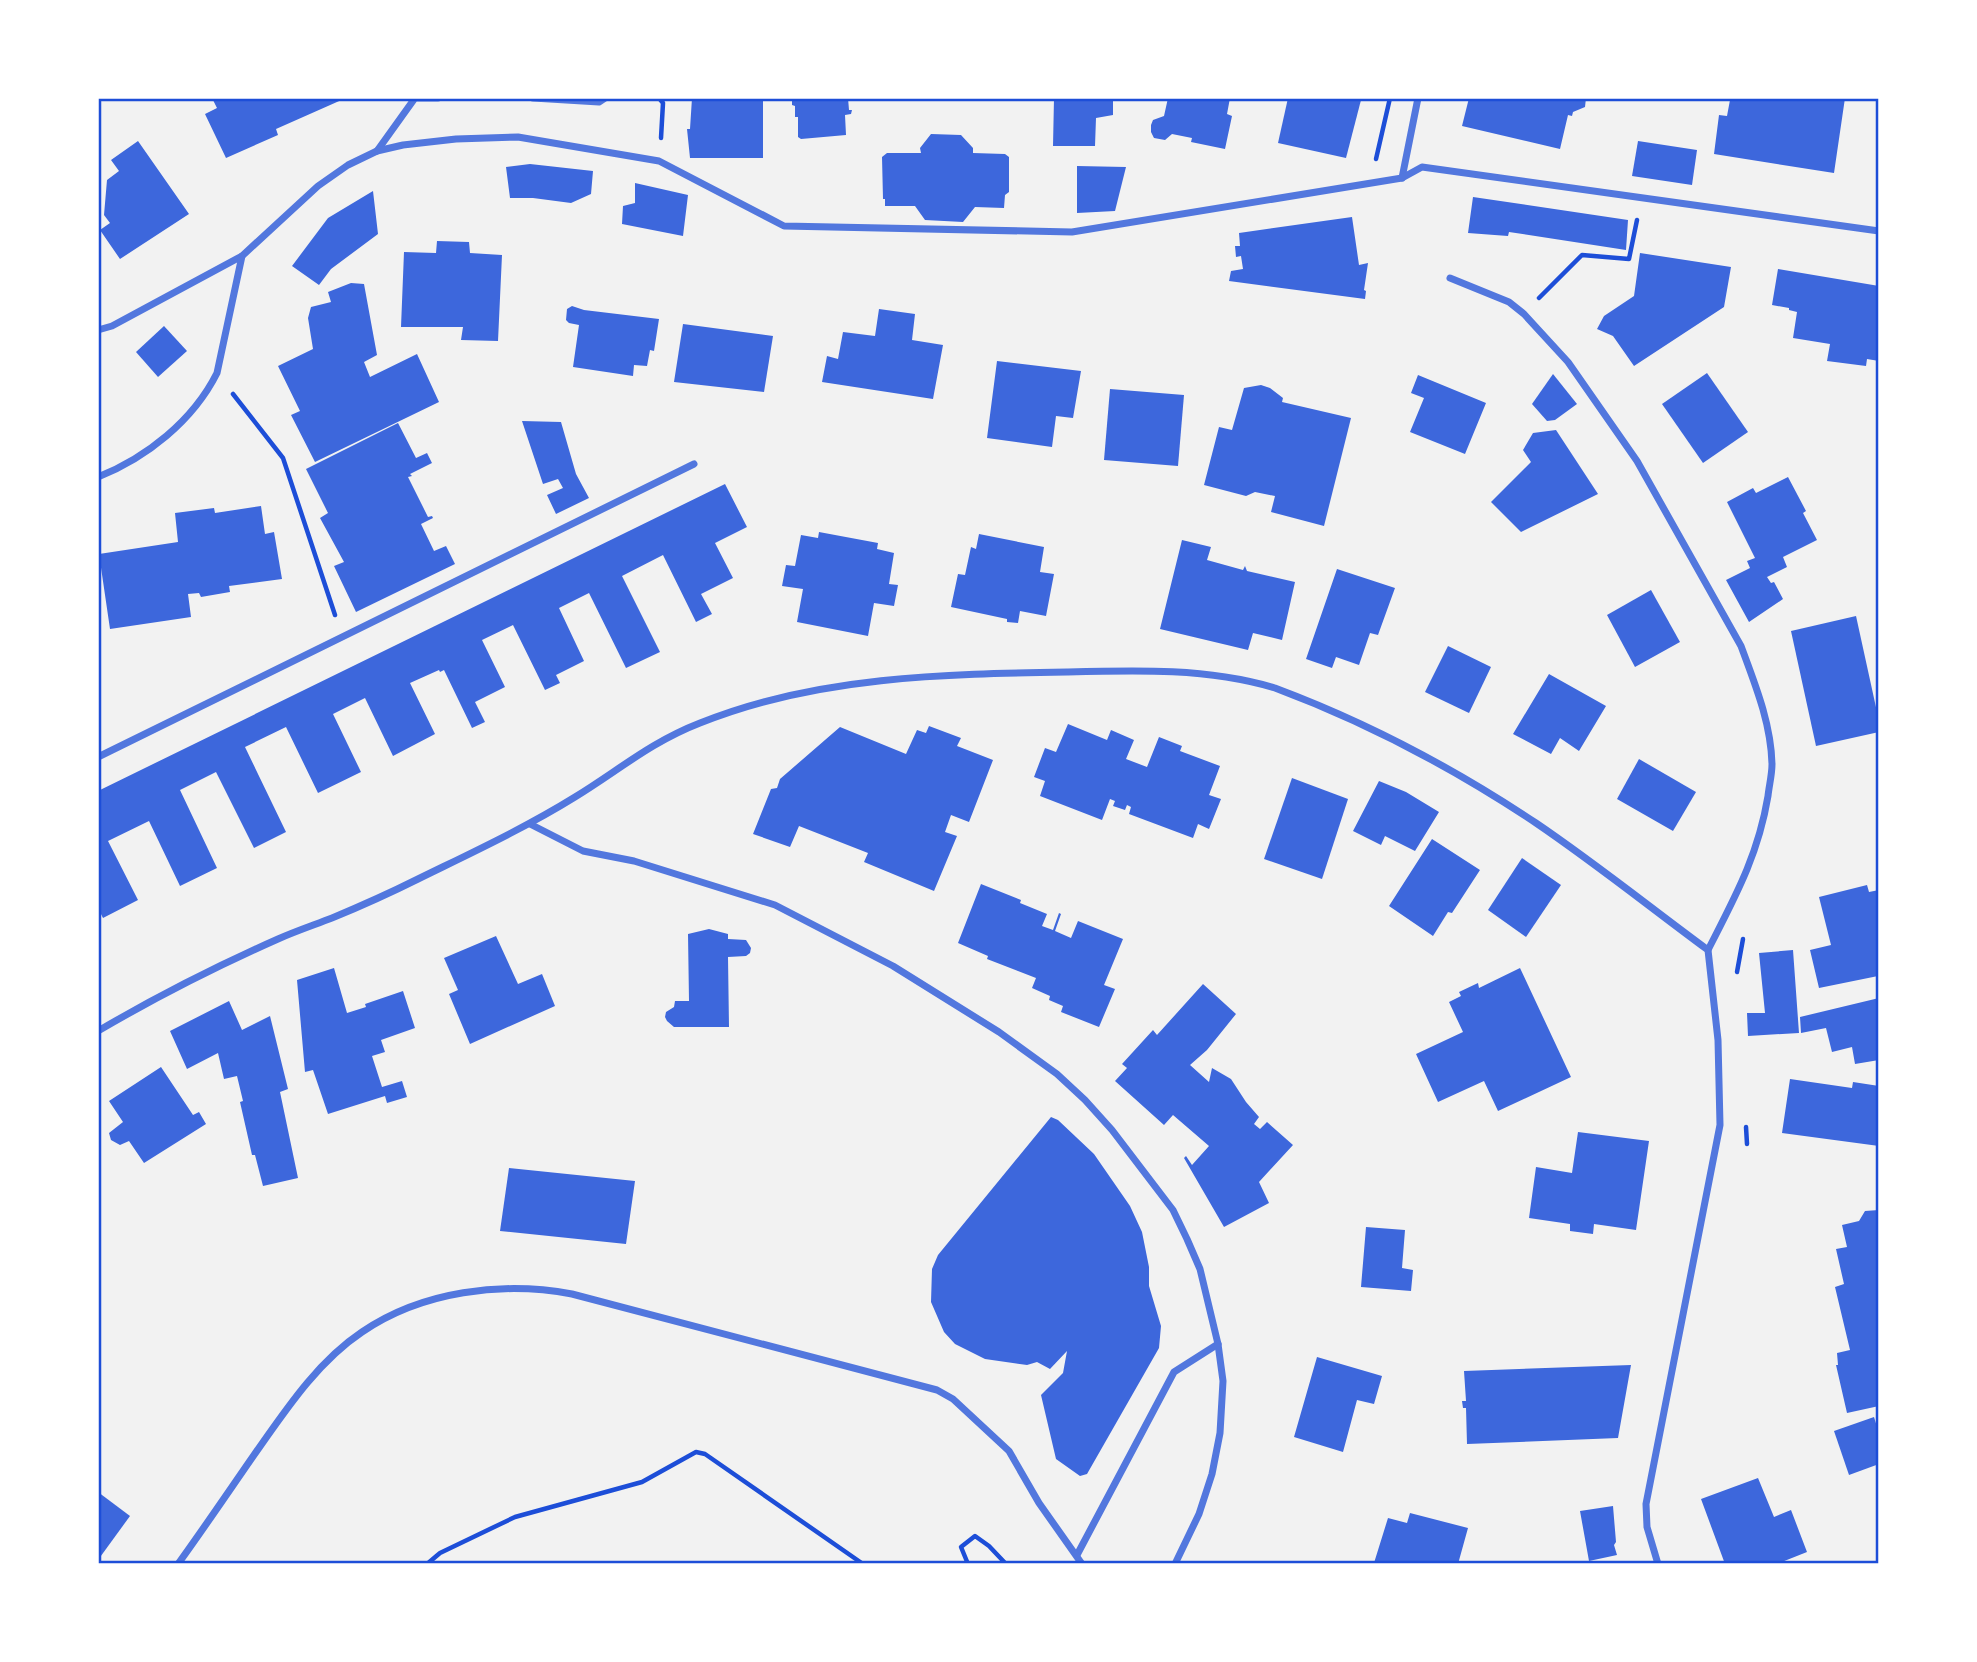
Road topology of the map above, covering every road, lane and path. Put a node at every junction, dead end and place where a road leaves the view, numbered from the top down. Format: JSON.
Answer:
{"nodes":[{"id":1,"x":438,"y":98,"type":"edge"},
{"id":2,"x":533,"y":98,"type":"edge"},
{"id":3,"x":605,"y":98,"type":"edge"},
{"id":4,"x":659,"y":98,"type":"edge"},
{"id":5,"x":1390,"y":98,"type":"edge"},
{"id":6,"x":1418,"y":98,"type":"edge"},
{"id":7,"x":377,"y":151,"type":"junction"},
{"id":8,"x":659,"y":161,"type":"junction"},
{"id":9,"x":1402,"y":178,"type":"junction"},
{"id":10,"x":1370,"y":183,"type":"junction"},
{"id":11,"x":1642,"y":199,"type":"junction"},
{"id":12,"x":1879,"y":231,"type":"edge"},
{"id":13,"x":242,"y":256,"type":"junction"},
{"id":14,"x":1450,"y":278,"type":"dead end"},
{"id":15,"x":1539,"y":298,"type":"junction"},
{"id":16,"x":1547,"y":309,"type":"dead end"},
{"id":17,"x":1524,"y":314,"type":"junction"},
{"id":18,"x":98,"y":330,"type":"edge"},
{"id":19,"x":216,"y":373,"type":"junction"},
{"id":20,"x":694,"y":464,"type":"dead end"},
{"id":21,"x":98,"y":478,"type":"edge"},
{"id":22,"x":342,"y":636,"type":"junction"},
{"id":23,"x":98,"y":757,"type":"edge"},
{"id":24,"x":530,"y":824,"type":"junction"},
{"id":25,"x":1745,"y":932,"type":"dead end"},
{"id":26,"x":1708,"y":950,"type":"junction"},
{"id":27,"x":1736,"y":978,"type":"dead end"},
{"id":28,"x":98,"y":1031,"type":"edge"},
{"id":29,"x":1745,"y":1118,"type":"dead end"},
{"id":30,"x":1747,"y":1144,"type":"dead end"},
{"id":31,"x":1217,"y":1344,"type":"junction"},
{"id":32,"x":1077,"y":1555,"type":"junction"},
{"id":33,"x":178,"y":1564,"type":"edge"},
{"id":34,"x":427,"y":1564,"type":"edge"},
{"id":35,"x":863,"y":1564,"type":"edge"},
{"id":36,"x":968,"y":1564,"type":"edge"},
{"id":37,"x":1006,"y":1564,"type":"edge"},
{"id":38,"x":1082,"y":1564,"type":"edge"},
{"id":39,"x":1175,"y":1564,"type":"edge"},
{"id":40,"x":1658,"y":1564,"type":"edge"}],
"edges":[{"from":1,"to":7,"type":"street"},
{"from":2,"to":3,"type":"street"},
{"from":4,"to":8,"type":"path"},
{"from":5,"to":10,"type":"path"},
{"from":6,"to":9,"type":"street"},
{"from":7,"to":8,"type":"street"},
{"from":7,"to":13,"type":"street"},
{"from":8,"to":10,"type":"street"},
{"from":9,"to":10,"type":"street"},
{"from":9,"to":11,"type":"street"},
{"from":11,"to":12,"type":"street"},
{"from":11,"to":15,"type":"path"},
{"from":13,"to":18,"type":"street"},
{"from":13,"to":19,"type":"street"},
{"from":14,"to":17,"type":"street"},
{"from":15,"to":16,"type":"path"},
{"from":15,"to":17,"type":"path"},
{"from":17,"to":26,"type":"street"},
{"from":19,"to":21,"type":"street"},
{"from":19,"to":22,"type":"path"},
{"from":20,"to":22,"type":"street"},
{"from":22,"to":23,"type":"street"},
{"from":24,"to":26,"type":"street"},
{"from":24,"to":28,"type":"street"},
{"from":24,"to":31,"type":"street"},
{"from":25,"to":27,"type":"path"},
{"from":26,"to":40,"type":"street"},
{"from":29,"to":30,"type":"path"},
{"from":31,"to":32,"type":"street"},
{"from":31,"to":39,"type":"street"},
{"from":32,"to":33,"type":"street"},
{"from":32,"to":38,"type":"street"},
{"from":34,"to":35,"type":"path"},
{"from":36,"to":37,"type":"path"}]}
